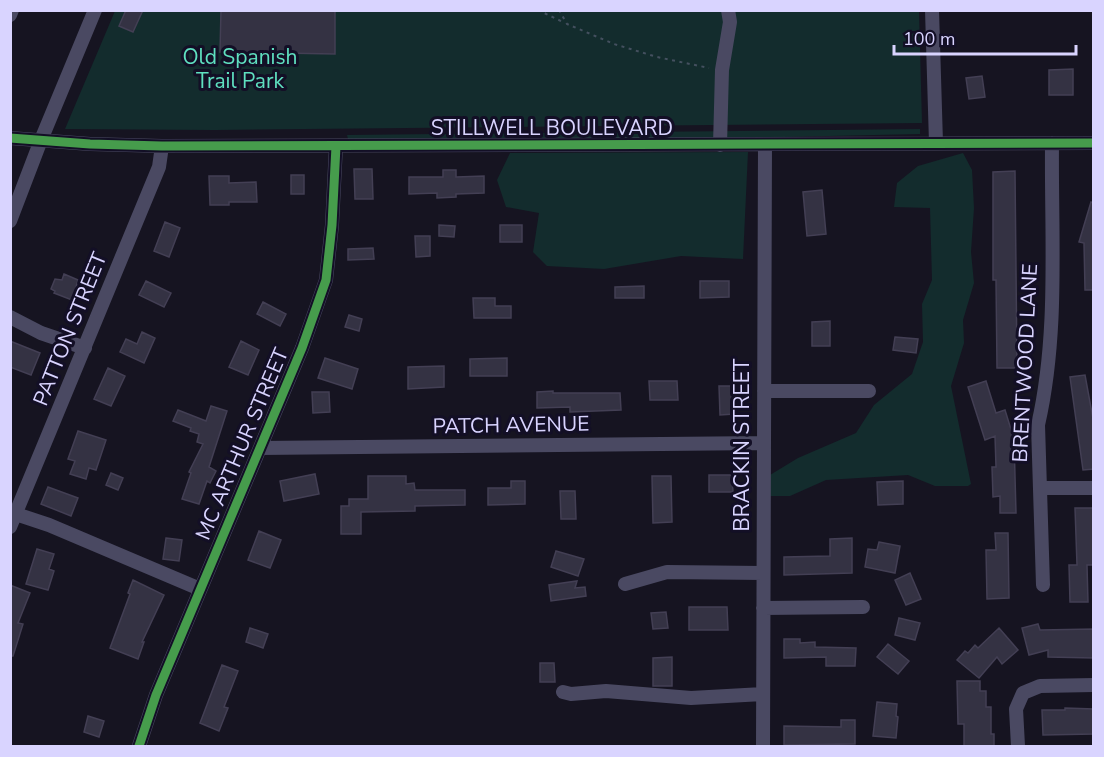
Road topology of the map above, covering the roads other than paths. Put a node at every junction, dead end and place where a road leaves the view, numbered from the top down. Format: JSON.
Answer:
{"nodes":[{"id":1,"x":95,"y":10,"type":"edge"},
{"id":2,"x":728,"y":10,"type":"edge"},
{"id":3,"x":932,"y":10,"type":"edge"},
{"id":4,"x":10,"y":138,"type":"edge"},
{"id":5,"x":41,"y":141,"type":"junction"},
{"id":6,"x":936,"y":143,"type":"junction"},
{"id":7,"x":1052,"y":143,"type":"junction"},
{"id":8,"x":1094,"y":143,"type":"edge"},
{"id":9,"x":765,"y":144,"type":"junction"},
{"id":10,"x":720,"y":145,"type":"junction"},
{"id":11,"x":162,"y":146,"type":"junction"},
{"id":12,"x":336,"y":146,"type":"junction"},
{"id":13,"x":15,"y":197,"type":"edge"},
{"id":14,"x":10,"y":221,"type":"edge"},
{"id":15,"x":10,"y":317,"type":"edge"},
{"id":16,"x":85,"y":348,"type":"junction"},
{"id":17,"x":764,"y":391,"type":"junction"},
{"id":18,"x":869,"y":391,"type":"dead end"},
{"id":19,"x":764,"y":443,"type":"junction"},
{"id":20,"x":260,"y":448,"type":"junction"},
{"id":21,"x":1040,"y":488,"type":"junction"},
{"id":22,"x":1094,"y":488,"type":"edge"},
{"id":23,"x":16,"y":514,"type":"junction"},
{"id":24,"x":10,"y":527,"type":"edge"},
{"id":25,"x":763,"y":573,"type":"junction"},
{"id":26,"x":625,"y":584,"type":"dead end"},
{"id":27,"x":1043,"y":585,"type":"dead end"},
{"id":28,"x":200,"y":589,"type":"junction"},
{"id":29,"x":863,"y":607,"type":"dead end"},
{"id":30,"x":763,"y":608,"type":"junction"},
{"id":31,"x":1094,"y":686,"type":"edge"},
{"id":32,"x":563,"y":692,"type":"dead end"},
{"id":33,"x":763,"y":694,"type":"junction"},
{"id":34,"x":139,"y":747,"type":"edge"},
{"id":35,"x":763,"y":747,"type":"edge"},
{"id":36,"x":1018,"y":747,"type":"edge"}],
"edges":[{"from":1,"to":5,"type":"street"},
{"from":2,"to":10,"type":"street"},
{"from":3,"to":6,"type":"street"},
{"from":4,"to":5,"type":"street","name":"STILLWELL BOULEVARD"},
{"from":5,"to":11,"type":"street","name":"STILLWELL BOULEVARD"},
{"from":5,"to":13,"type":"street"},
{"from":6,"to":7,"type":"street","name":"STILLWELL BOULEVARD"},
{"from":6,"to":9,"type":"street","name":"STILLWELL BOULEVARD"},
{"from":7,"to":8,"type":"street","name":"STILLWELL BOULEVARD"},
{"from":7,"to":21,"type":"street","name":"BRENTWOOD LANE"},
{"from":9,"to":10,"type":"street","name":"STILLWELL BOULEVARD"},
{"from":9,"to":17,"type":"street","name":"BRACKIN STREET"},
{"from":10,"to":12,"type":"street","name":"STILLWELL BOULEVARD"},
{"from":11,"to":12,"type":"street","name":"STILLWELL BOULEVARD"},
{"from":11,"to":16,"type":"street","name":"PATTON STREET"},
{"from":12,"to":20,"type":"street","name":"MC ARTHUR STREET"},
{"from":13,"to":14,"type":"street"},
{"from":15,"to":16,"type":"street"},
{"from":16,"to":23,"type":"street","name":"PATTON STREET"},
{"from":17,"to":18,"type":"street"},
{"from":17,"to":19,"type":"street","name":"BRACKIN STREET"},
{"from":19,"to":20,"type":"street","name":"PATCH AVENUE"},
{"from":19,"to":25,"type":"street","name":"BRACKIN STREET"},
{"from":20,"to":28,"type":"street","name":"MC ARTHUR STREET"},
{"from":21,"to":22,"type":"street"},
{"from":21,"to":27,"type":"street","name":"BRENTWOOD LANE"},
{"from":23,"to":24,"type":"street","name":"PATTON STREET"},
{"from":23,"to":28,"type":"street"},
{"from":25,"to":26,"type":"street"},
{"from":25,"to":30,"type":"street","name":"BRACKIN STREET"},
{"from":28,"to":34,"type":"street","name":"MC ARTHUR STREET"},
{"from":29,"to":30,"type":"street"},
{"from":30,"to":33,"type":"street","name":"BRACKIN STREET"},
{"from":31,"to":36,"type":"street"},
{"from":32,"to":33,"type":"street"},
{"from":33,"to":35,"type":"street","name":"BRACKIN STREET"}]}
